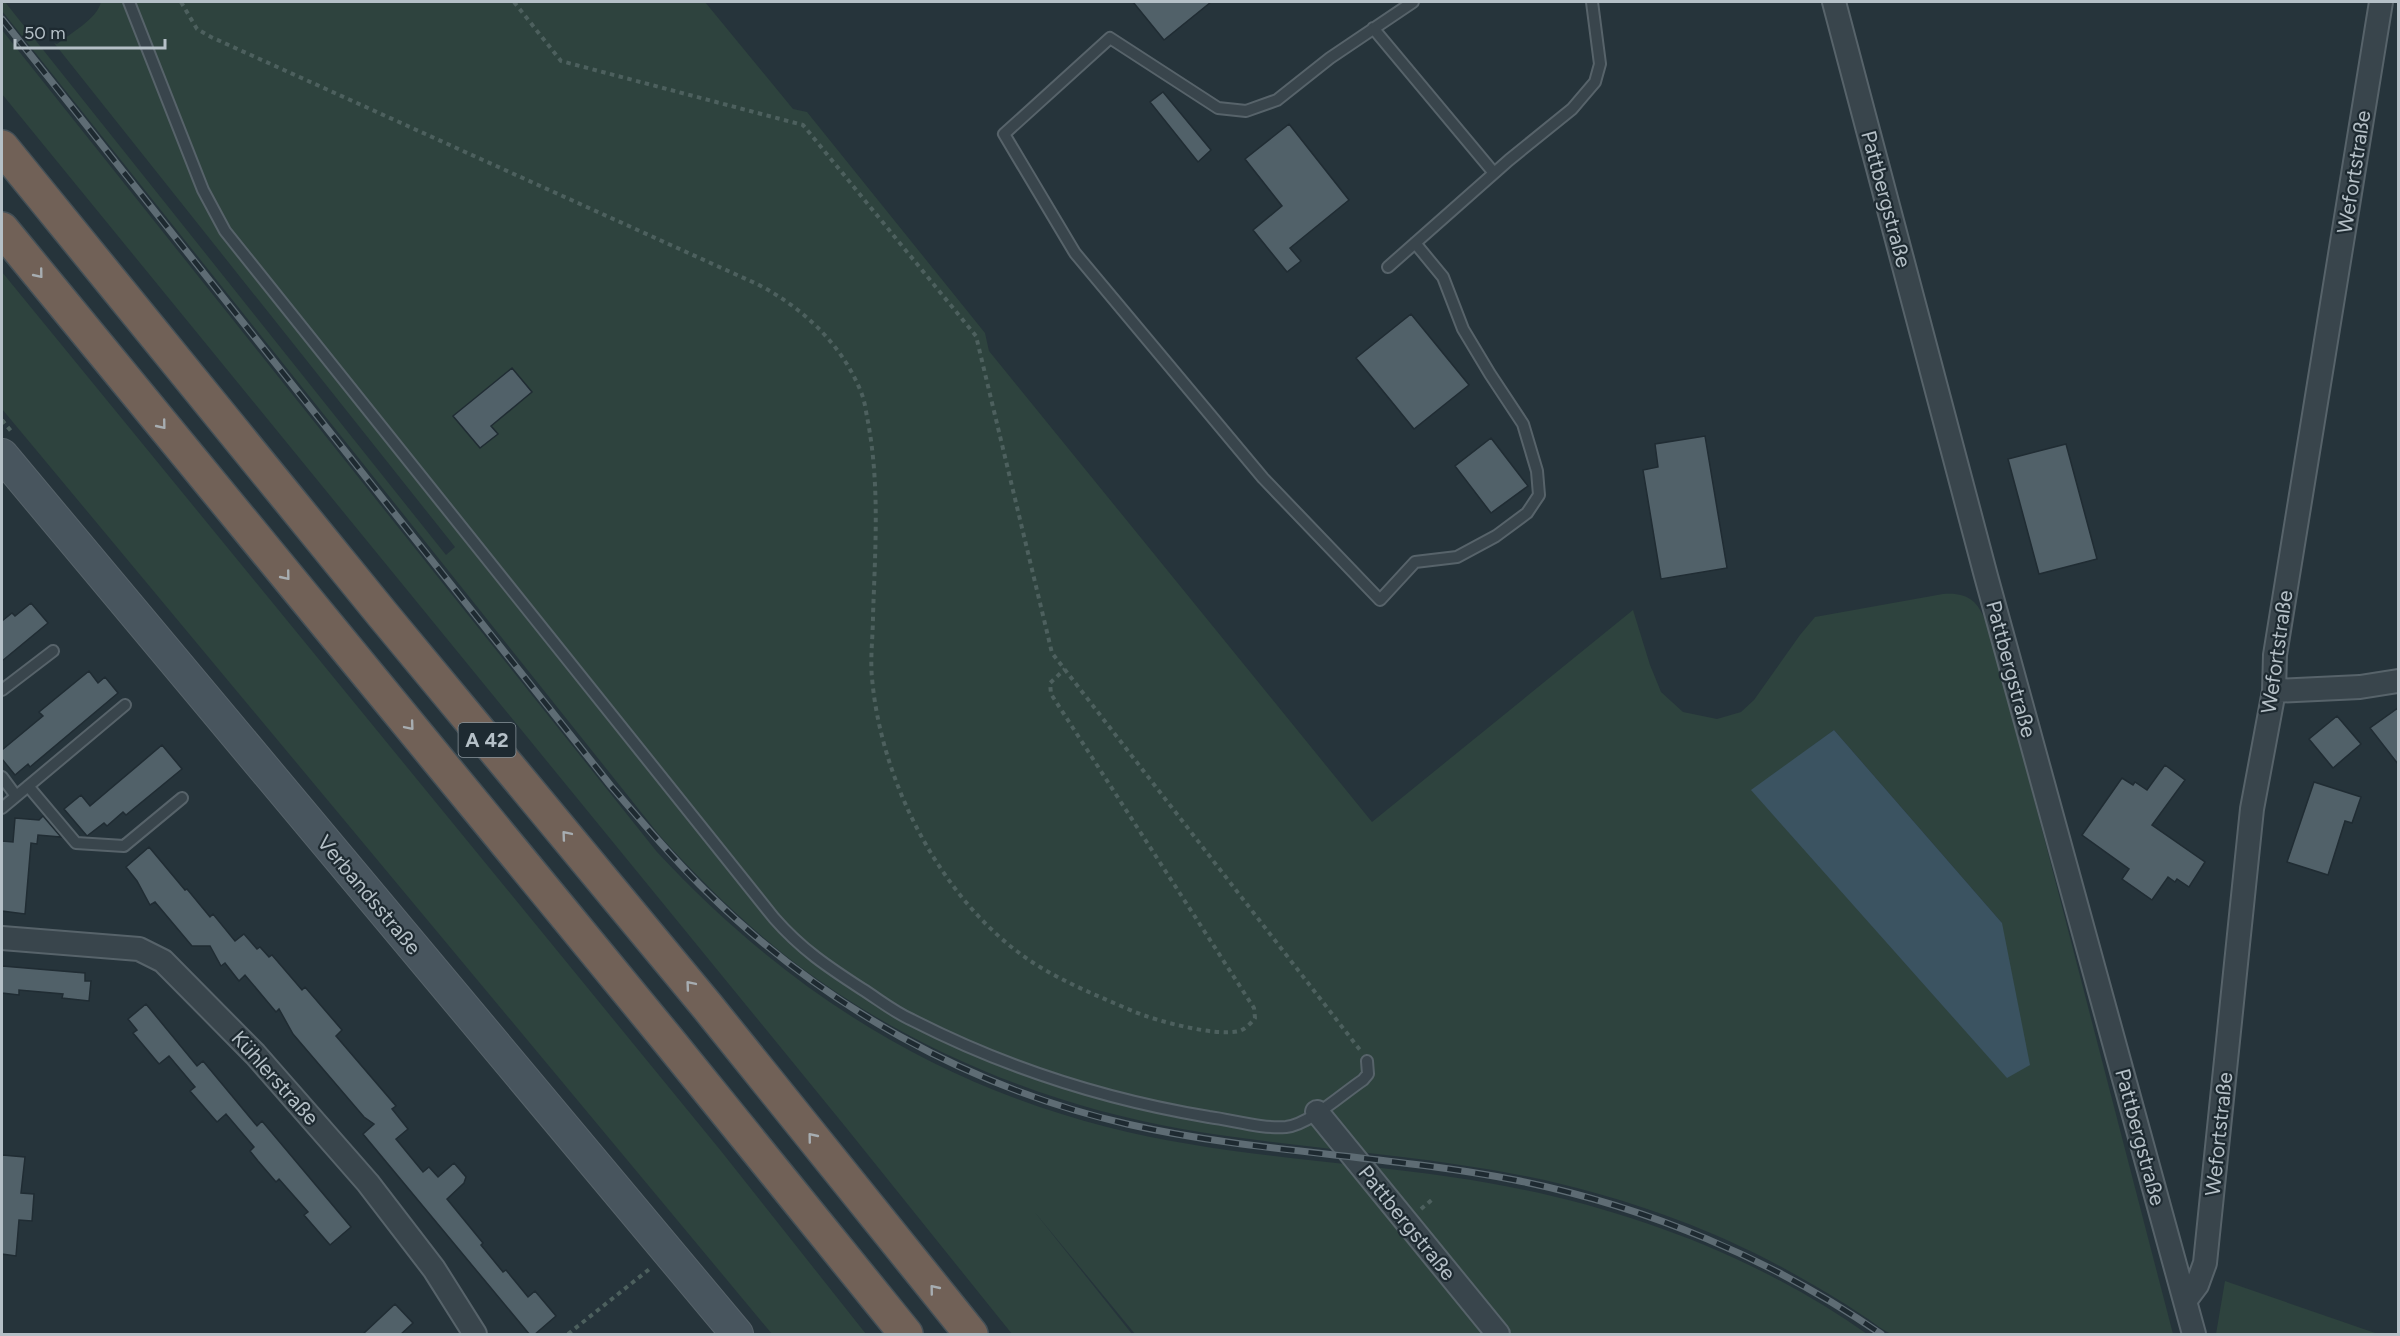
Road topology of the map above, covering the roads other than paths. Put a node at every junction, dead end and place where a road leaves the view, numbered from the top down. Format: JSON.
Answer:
{"nodes":[{"id":1,"x":129,"y":2,"type":"edge"},
{"id":2,"x":1413,"y":2,"type":"edge"},
{"id":3,"x":1592,"y":2,"type":"edge"},
{"id":4,"x":1834,"y":2,"type":"edge"},
{"id":5,"x":2381,"y":2,"type":"edge"},
{"id":6,"x":1373,"y":28,"type":"junction"},
{"id":7,"x":2,"y":147,"type":"edge"},
{"id":8,"x":1494,"y":173,"type":"junction"},
{"id":9,"x":2,"y":229,"type":"edge"},
{"id":10,"x":1415,"y":243,"type":"junction"},
{"id":11,"x":1388,"y":267,"type":"dead end"},
{"id":12,"x":2,"y":455,"type":"edge"},
{"id":13,"x":53,"y":651,"type":"dead end"},
{"id":14,"x":2398,"y":681,"type":"edge"},
{"id":15,"x":2,"y":690,"type":"edge"},
{"id":16,"x":2274,"y":691,"type":"junction"},
{"id":17,"x":125,"y":705,"type":"dead end"},
{"id":18,"x":2,"y":777,"type":"edge"},
{"id":19,"x":28,"y":786,"type":"junction"},
{"id":20,"x":16,"y":796,"type":"junction"},
{"id":21,"x":182,"y":798,"type":"dead end"},
{"id":22,"x":2,"y":808,"type":"edge"},
{"id":23,"x":2,"y":938,"type":"edge"},
{"id":24,"x":1367,"y":1061,"type":"road end"},
{"id":25,"x":1317,"y":1112,"type":"junction"},
{"id":26,"x":2185,"y":1301,"type":"junction"},
{"id":27,"x":475,"y":1335,"type":"edge"},
{"id":28,"x":737,"y":1335,"type":"edge"},
{"id":29,"x":906,"y":1335,"type":"edge"},
{"id":30,"x":971,"y":1335,"type":"edge"},
{"id":31,"x":1498,"y":1335,"type":"edge"},
{"id":32,"x":2194,"y":1335,"type":"edge"}],
"edges":[{"from":1,"to":25,"type":"lane"},
{"from":2,"to":6,"type":"lane"},
{"from":3,"to":8,"type":"lane"},
{"from":4,"to":26,"type":"street","name":"Pattbergstraße"},
{"from":5,"to":16,"type":"street","name":"Wefortstraße"},
{"from":6,"to":8,"type":"lane"},
{"from":6,"to":10,"type":"lane"},
{"from":30,"to":7,"type":"highway","number":"A 42","one_way":true},
{"from":8,"to":10,"type":"lane"},
{"from":9,"to":29,"type":"highway","number":"A 42","one_way":true},
{"from":10,"to":11,"type":"lane"},
{"from":12,"to":28,"type":"main road","name":"Verbandsstraße"},
{"from":13,"to":15,"type":"lane"},
{"from":14,"to":16,"type":"street"},
{"from":16,"to":26,"type":"street","name":"Wefortstraße"},
{"from":17,"to":19,"type":"lane"},
{"from":18,"to":20,"type":"lane"},
{"from":19,"to":20,"type":"lane"},
{"from":19,"to":21,"type":"lane"},
{"from":20,"to":22,"type":"lane"},
{"from":23,"to":27,"type":"street","name":"Kühlerstraße"},
{"from":24,"to":25,"type":"lane"},
{"from":25,"to":31,"type":"street","name":"Pattbergstraße"},
{"from":26,"to":32,"type":"street","name":"Pattbergstraße"}]}
